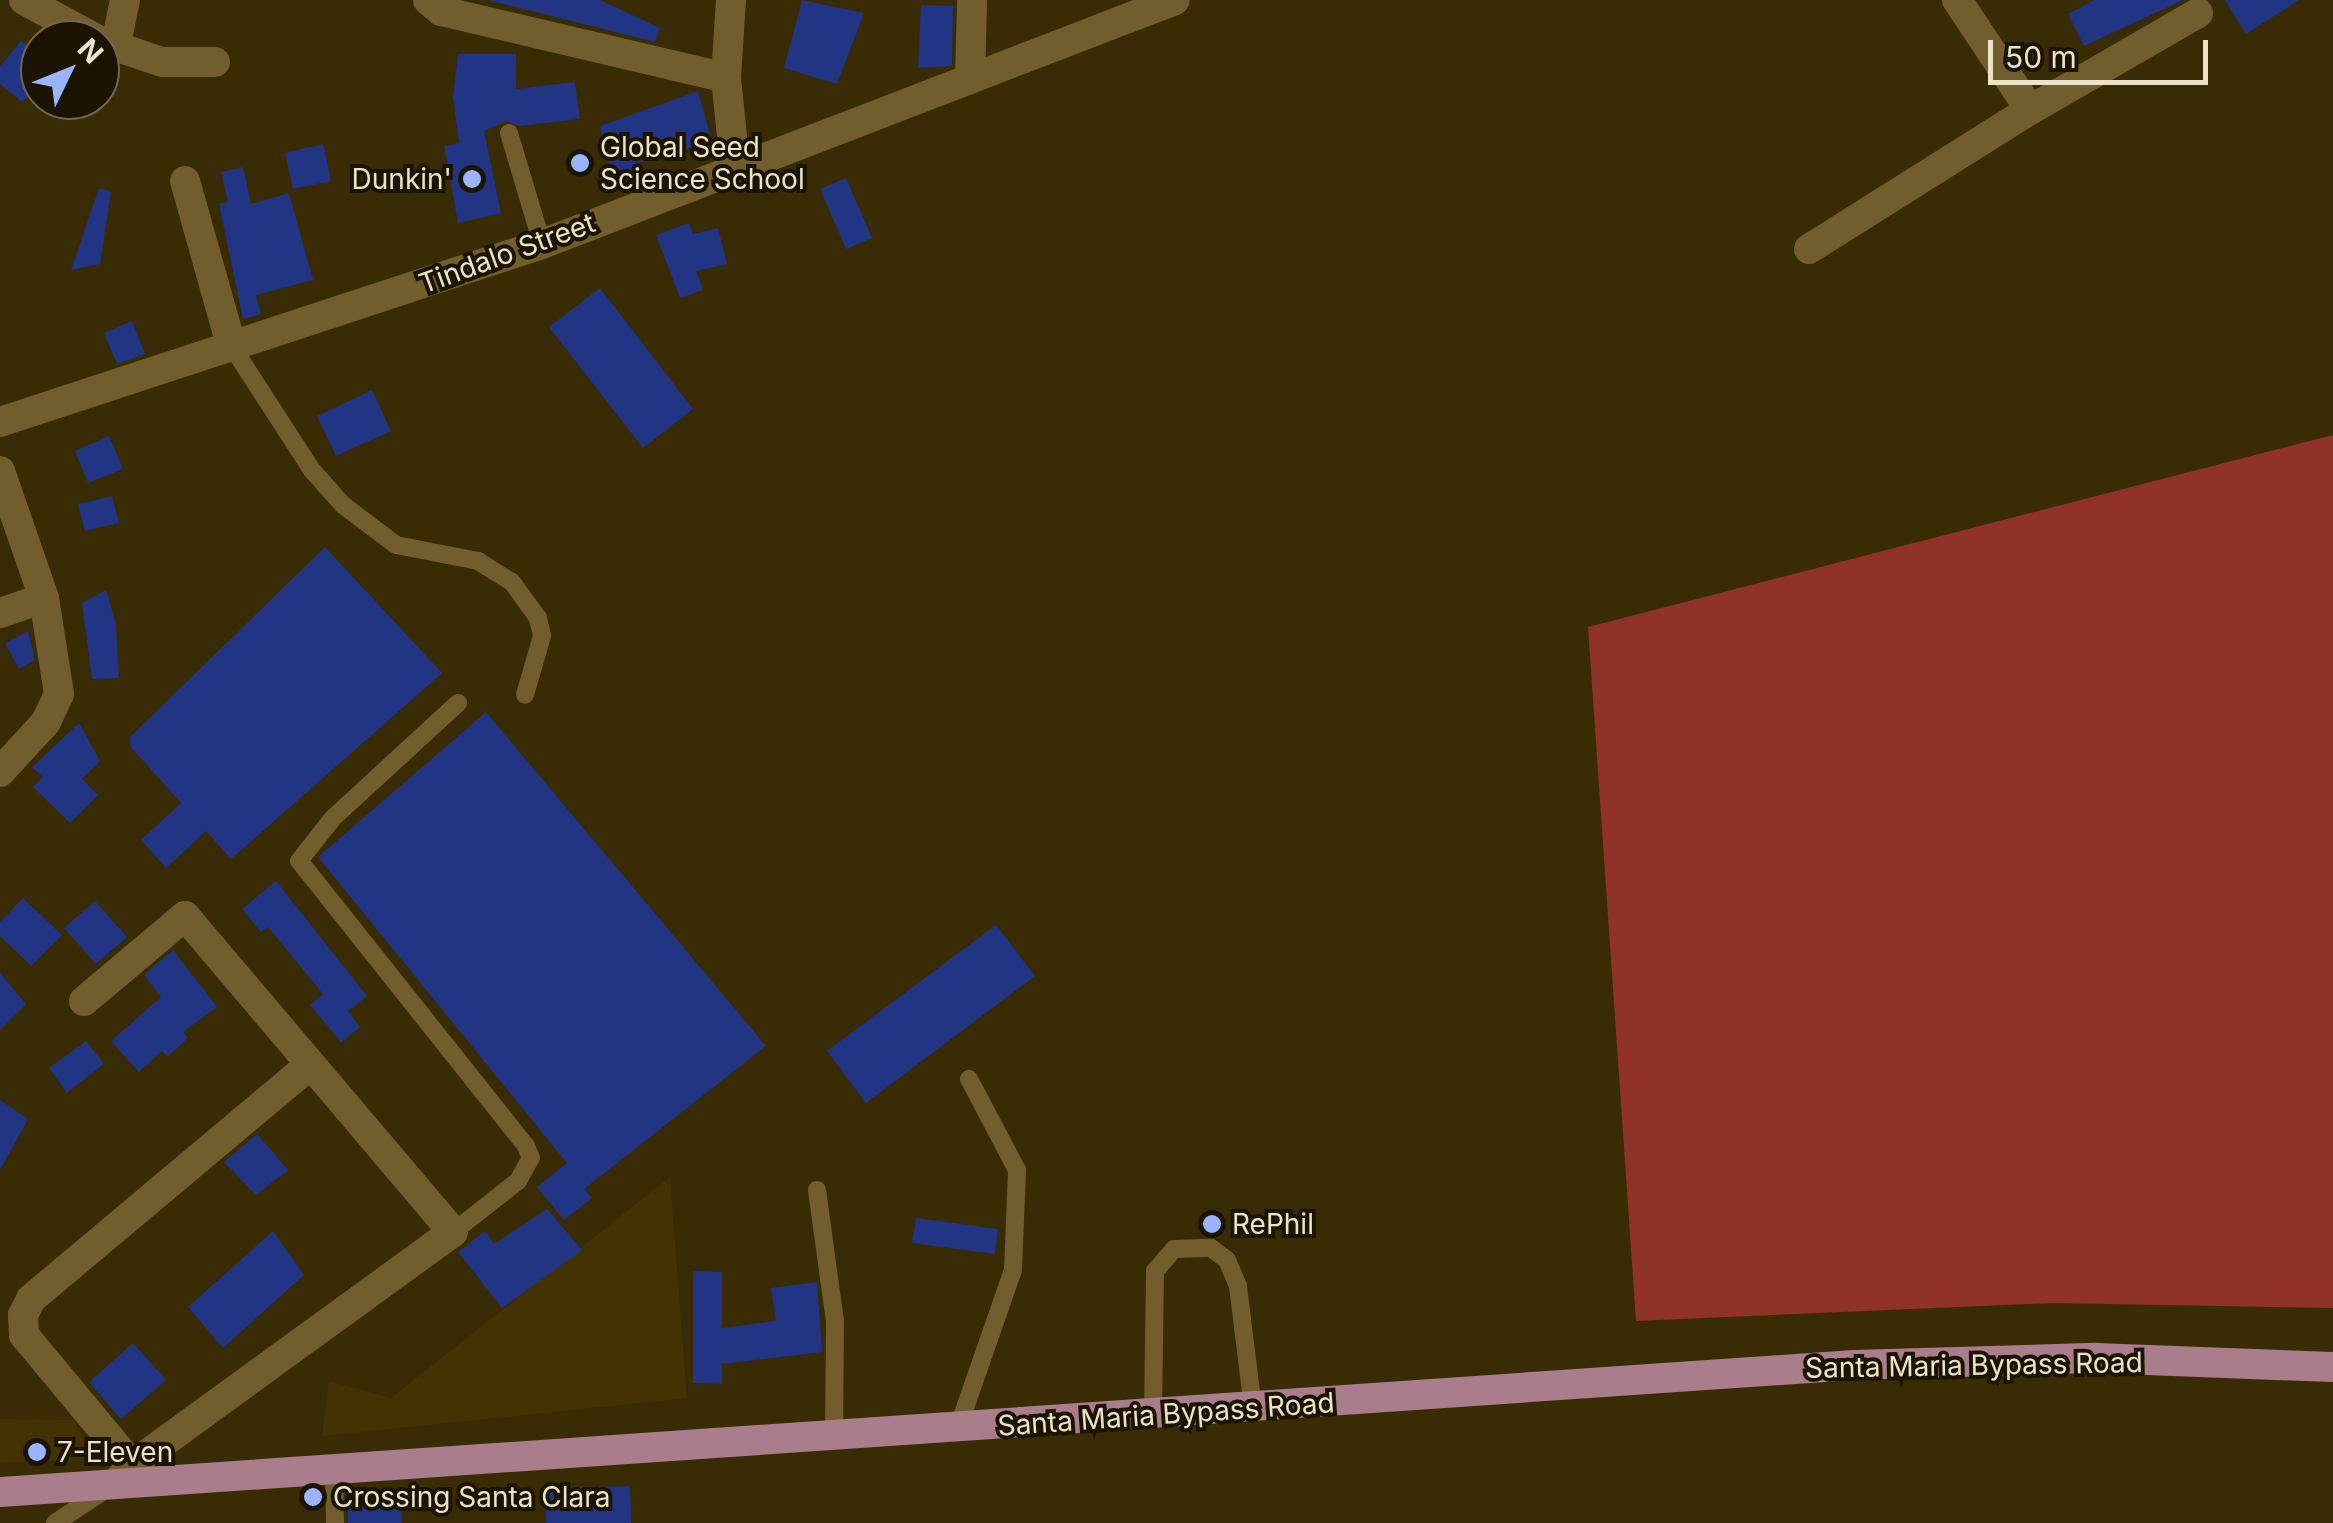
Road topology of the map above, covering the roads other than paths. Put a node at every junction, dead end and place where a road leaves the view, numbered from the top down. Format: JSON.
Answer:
{"nodes":[{"id":1,"x":24,"y":0,"type":"edge"},
{"id":2,"x":428,"y":0,"type":"edge"},
{"id":3,"x":730,"y":0,"type":"edge"},
{"id":4,"x":972,"y":0,"type":"edge"},
{"id":5,"x":1175,"y":0,"type":"edge"},
{"id":6,"x":1957,"y":0,"type":"edge"},
{"id":7,"x":2198,"y":14,"type":"dead end"},
{"id":8,"x":62,"y":20,"type":"edge"},
{"id":9,"x":120,"y":48,"type":"edge"},
{"id":10,"x":215,"y":62,"type":"dead end"},
{"id":11,"x":726,"y":78,"type":"junction"},
{"id":12,"x":970,"y":79,"type":"junction"},
{"id":13,"x":2030,"y":110,"type":"junction"},
{"id":14,"x":509,"y":133,"type":"dead end"},
{"id":15,"x":735,"y":165,"type":"junction"},
{"id":16,"x":185,"y":181,"type":"dead end"},
{"id":17,"x":542,"y":244,"type":"junction"},
{"id":18,"x":1809,"y":249,"type":"dead end"},
{"id":19,"x":231,"y":345,"type":"junction"},
{"id":20,"x":0,"y":422,"type":"edge"},
{"id":21,"x":0,"y":471,"type":"edge"},
{"id":22,"x":44,"y":598,"type":"junction"},
{"id":23,"x":0,"y":613,"type":"edge"},
{"id":24,"x":525,"y":696,"type":"dead end"},
{"id":25,"x":458,"y":702,"type":"dead end"},
{"id":26,"x":0,"y":772,"type":"edge"},
{"id":27,"x":84,"y":1001,"type":"dead end"},
{"id":28,"x":310,"y":1065,"type":"junction"},
{"id":29,"x":968,"y":1079,"type":"dead end"},
{"id":30,"x":817,"y":1190,"type":"dead end"},
{"id":31,"x":453,"y":1232,"type":"junction"},
{"id":32,"x":2333,"y":1367,"type":"edge"},
{"id":33,"x":1253,"y":1409,"type":"junction"},
{"id":34,"x":1153,"y":1414,"type":"junction"},
{"id":35,"x":958,"y":1428,"type":"junction"},
{"id":36,"x":834,"y":1436,"type":"junction"},
{"id":37,"x":334,"y":1470,"type":"junction"},
{"id":38,"x":124,"y":1473,"type":"junction"},
{"id":39,"x":0,"y":1492,"type":"edge"},
{"id":40,"x":59,"y":1522,"type":"edge"},
{"id":41,"x":335,"y":1523,"type":"edge"}],
"edges":[{"from":1,"to":8,"type":"street"},
{"from":2,"to":11,"type":"street"},
{"from":3,"to":11,"type":"street"},
{"from":4,"to":12,"type":"street"},
{"from":5,"to":12,"type":"street","name":"Tindalo Street"},
{"from":6,"to":13,"type":"street"},
{"from":7,"to":13,"type":"street"},
{"from":9,"to":10,"type":"street"},
{"from":11,"to":15,"type":"street"},
{"from":12,"to":15,"type":"street","name":"Tindalo Street"},
{"from":13,"to":18,"type":"street"},
{"from":14,"to":17,"type":"lane"},
{"from":15,"to":17,"type":"street","name":"Tindalo Street"},
{"from":16,"to":19,"type":"street"},
{"from":17,"to":19,"type":"street","name":"Tindalo Street"},
{"from":19,"to":20,"type":"street","name":"Tindalo Street"},
{"from":19,"to":24,"type":"lane"},
{"from":21,"to":22,"type":"street"},
{"from":22,"to":23,"type":"street"},
{"from":22,"to":26,"type":"street"},
{"from":25,"to":31,"type":"lane"},
{"from":27,"to":28,"type":"street"},
{"from":28,"to":31,"type":"street"},
{"from":28,"to":38,"type":"street"},
{"from":29,"to":35,"type":"lane"},
{"from":30,"to":36,"type":"lane"},
{"from":31,"to":38,"type":"street"},
{"from":32,"to":33,"type":"main road","name":"Santa Maria Bypass Road"},
{"from":33,"to":34,"type":"main road","name":"Santa Maria Bypass Road"},
{"from":33,"to":34,"type":"lane"},
{"from":34,"to":35,"type":"main road","name":"Santa Maria Bypass Road"},
{"from":35,"to":36,"type":"main road","name":"Santa Maria Bypass Road"},
{"from":36,"to":37,"type":"main road","name":"Santa Maria Bypass Road"},
{"from":37,"to":38,"type":"main road","name":"Santa Maria Bypass Road"},
{"from":37,"to":41,"type":"lane"},
{"from":38,"to":39,"type":"main road","name":"Santa Maria Bypass Road"},
{"from":38,"to":40,"type":"lane"}]}
